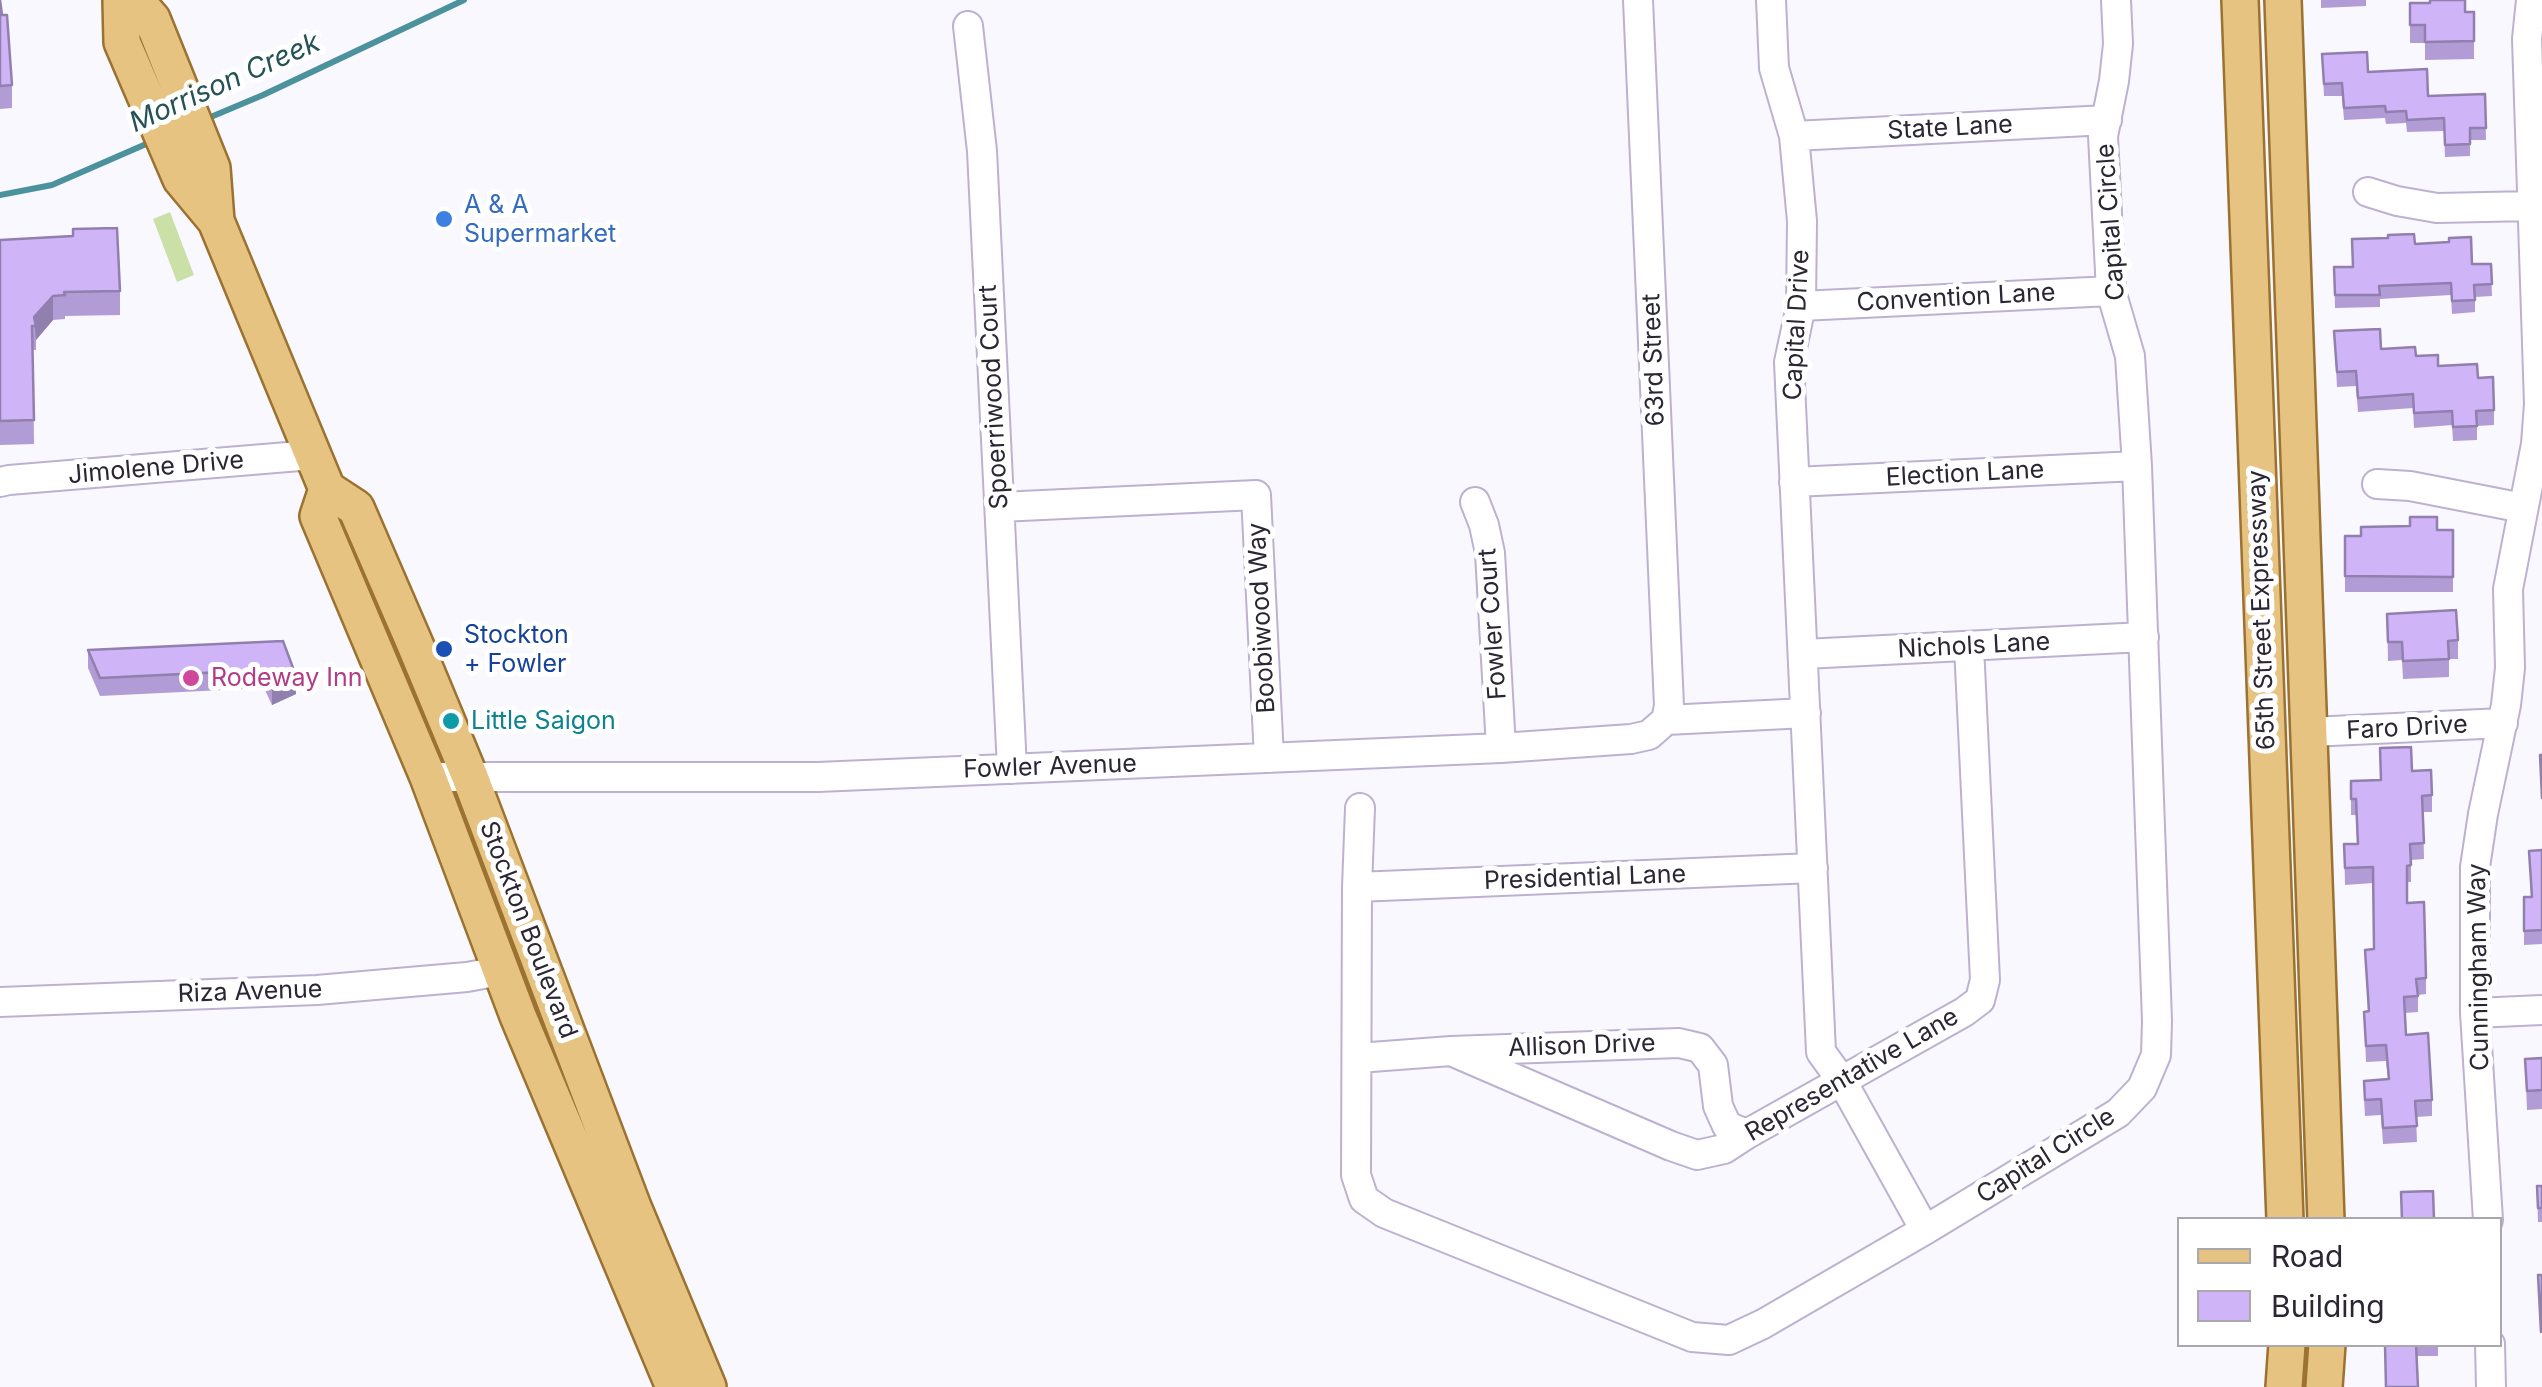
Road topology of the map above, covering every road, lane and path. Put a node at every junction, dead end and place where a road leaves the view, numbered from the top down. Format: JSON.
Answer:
{"nodes":[{"id":1,"x":120,"y":0,"type":"edge"},
{"id":2,"x":134,"y":0,"type":"edge"},
{"id":3,"x":1638,"y":0,"type":"edge"},
{"id":4,"x":1771,"y":0,"type":"edge"},
{"id":5,"x":2116,"y":0,"type":"edge"},
{"id":6,"x":2240,"y":0,"type":"edge"},
{"id":7,"x":2283,"y":0,"type":"edge"},
{"id":8,"x":2531,"y":0,"type":"edge"},
{"id":9,"x":968,"y":26,"type":"dead end"},
{"id":10,"x":165,"y":98,"type":"junction"},
{"id":11,"x":2106,"y":120,"type":"junction"},
{"id":12,"x":1794,"y":136,"type":"junction"},
{"id":13,"x":2368,"y":192,"type":"dead end"},
{"id":14,"x":2532,"y":206,"type":"junction"},
{"id":15,"x":2111,"y":290,"type":"junction"},
{"id":16,"x":1801,"y":306,"type":"junction"},
{"id":17,"x":312,"y":454,"type":"junction"},
{"id":18,"x":2136,"y":466,"type":"junction"},
{"id":19,"x":0,"y":482,"type":"edge"},
{"id":20,"x":1794,"y":482,"type":"junction"},
{"id":21,"x":2377,"y":484,"type":"dead end"},
{"id":22,"x":326,"y":489,"type":"junction"},
{"id":23,"x":1475,"y":502,"type":"dead end"},
{"id":24,"x":1000,"y":507,"type":"junction"},
{"id":25,"x":2523,"y":508,"type":"junction"},
{"id":26,"x":2144,"y":637,"type":"junction"},
{"id":27,"x":1968,"y":646,"type":"junction"},
{"id":28,"x":1804,"y":654,"type":"junction"},
{"id":29,"x":1806,"y":713,"type":"junction"},
{"id":30,"x":1666,"y":720,"type":"junction"},
{"id":31,"x":2503,"y":723,"type":"junction"},
{"id":32,"x":2310,"y":732,"type":"junction"},
{"id":33,"x":1501,"y":748,"type":"junction"},
{"id":34,"x":1269,"y":758,"type":"junction"},
{"id":35,"x":1012,"y":769,"type":"junction"},
{"id":36,"x":428,"y":777,"type":"junction"},
{"id":37,"x":470,"y":777,"type":"junction"},
{"id":38,"x":1360,"y":808,"type":"dead end"},
{"id":39,"x":1813,"y":868,"type":"junction"},
{"id":40,"x":1357,"y":887,"type":"junction"},
{"id":41,"x":536,"y":953,"type":"junction"},
{"id":42,"x":500,"y":971,"type":"junction"},
{"id":43,"x":0,"y":1002,"type":"edge"},
{"id":44,"x":2542,"y":1010,"type":"edge"},
{"id":45,"x":2475,"y":1013,"type":"junction"},
{"id":46,"x":1451,"y":1051,"type":"junction"},
{"id":47,"x":1358,"y":1058,"type":"junction"},
{"id":48,"x":1842,"y":1081,"type":"junction"},
{"id":49,"x":1747,"y":1134,"type":"junction"},
{"id":50,"x":2285,"y":1217,"type":"edge"},
{"id":51,"x":2326,"y":1217,"type":"edge"},
{"id":52,"x":2488,"y":1217,"type":"edge"},
{"id":53,"x":1925,"y":1230,"type":"junction"},
{"id":54,"x":650,"y":1326,"type":"junction"},
{"id":55,"x":2287,"y":1347,"type":"edge"},
{"id":56,"x":2327,"y":1347,"type":"edge"},
{"id":57,"x":2490,"y":1347,"type":"edge"},
{"id":58,"x":674,"y":1387,"type":"edge"},
{"id":59,"x":695,"y":1387,"type":"edge"},
{"id":60,"x":708,"y":1387,"type":"edge"},
{"id":61,"x":2284,"y":1387,"type":"edge"},
{"id":62,"x":2324,"y":1387,"type":"edge"},
{"id":63,"x":2492,"y":1387,"type":"edge"}],
"edges":[{"from":1,"to":10,"type":"main road","name":"Stockton Boulevard"},
{"from":2,"to":10,"type":"main road","name":"Stockton Boulevard"},
{"from":3,"to":30,"type":"street","name":"63rd Street"},
{"from":4,"to":12,"type":"street","name":"Capital Drive"},
{"from":5,"to":11,"type":"street","name":"Capital Circle"},
{"from":6,"to":50,"type":"main road","name":"65th Street Expressway"},
{"from":7,"to":32,"type":"main road","name":"65th Street Expressway"},
{"from":8,"to":14,"type":"street","name":"Cunningham Way"},
{"from":9,"to":24,"type":"street","name":"Spoerriwood Court"},
{"from":10,"to":17,"type":"main road","name":"Stockton Boulevard"},
{"from":11,"to":12,"type":"street","name":"State Lane"},
{"from":11,"to":15,"type":"street","name":"Capital Circle"},
{"from":12,"to":16,"type":"street","name":"Capital Drive"},
{"from":13,"to":14,"type":"street"},
{"from":14,"to":25,"type":"street","name":"Cunningham Way"},
{"from":15,"to":16,"type":"street","name":"Convention Lane"},
{"from":15,"to":18,"type":"street","name":"Capital Circle"},
{"from":16,"to":20,"type":"street","name":"Capital Drive"},
{"from":17,"to":19,"type":"street","name":"Jimolene Drive"},
{"from":17,"to":22,"type":"main road","name":"Stockton Boulevard"},
{"from":18,"to":20,"type":"street","name":"Election Lane"},
{"from":18,"to":26,"type":"street","name":"Capital Circle"},
{"from":20,"to":28,"type":"street","name":"Capital Drive"},
{"from":21,"to":25,"type":"street"},
{"from":22,"to":36,"type":"main road","name":"Stockton Boulevard"},
{"from":22,"to":37,"type":"main road","name":"Stockton Boulevard"},
{"from":23,"to":33,"type":"street","name":"Fowler Court"},
{"from":24,"to":34,"type":"street","name":"Boobiwood Way"},
{"from":24,"to":35,"type":"street","name":"Spoerriwood Court"},
{"from":25,"to":31,"type":"street","name":"Cunningham Way"},
{"from":26,"to":27,"type":"street","name":"Nichols Lane"},
{"from":26,"to":53,"type":"street","name":"Capital Circle"},
{"from":27,"to":28,"type":"street","name":"Nichols Lane"},
{"from":27,"to":48,"type":"street","name":"Representative Lane"},
{"from":28,"to":29,"type":"street","name":"Capital Drive"},
{"from":29,"to":30,"type":"street"},
{"from":29,"to":39,"type":"street","name":"Capital Drive"},
{"from":30,"to":33,"type":"street","name":"Fowler Avenue"},
{"from":31,"to":32,"type":"street","name":"Faro Drive"},
{"from":31,"to":45,"type":"street","name":"Cunningham Way"},
{"from":32,"to":51,"type":"main road","name":"65th Street Expressway"},
{"from":33,"to":34,"type":"street","name":"Fowler Avenue"},
{"from":34,"to":35,"type":"street","name":"Fowler Avenue"},
{"from":35,"to":37,"type":"street","name":"Fowler Avenue"},
{"from":36,"to":37,"type":"street","name":"Fowler Avenue"},
{"from":36,"to":42,"type":"main road","name":"Stockton Boulevard"},
{"from":37,"to":41,"type":"main road","name":"Stockton Boulevard"},
{"from":38,"to":40,"type":"street","name":"Capital Circle"},
{"from":39,"to":40,"type":"street","name":"Presidential Lane"},
{"from":39,"to":48,"type":"street","name":"Capital Drive"},
{"from":40,"to":47,"type":"street","name":"Capital Circle"},
{"from":41,"to":42,"type":"main road"},
{"from":41,"to":60,"type":"main road","name":"Stockton Boulevard"},
{"from":42,"to":43,"type":"street","name":"Riza Avenue"},
{"from":42,"to":54,"type":"main road","name":"Stockton Boulevard"},
{"from":44,"to":45,"type":"street"},
{"from":45,"to":52,"type":"street","name":"Cunningham Way"},
{"from":46,"to":47,"type":"street","name":"Allison Drive"},
{"from":46,"to":49,"type":"street","name":"Representative Lane"},
{"from":46,"to":49,"type":"street","name":"Allison Drive"},
{"from":47,"to":53,"type":"street","name":"Capital Circle"},
{"from":48,"to":49,"type":"street","name":"Representative Lane"},
{"from":48,"to":53,"type":"street","name":"Capital Drive"},
{"from":54,"to":58,"type":"main road","name":"Stockton Boulevard"},
{"from":54,"to":59,"type":"main road"},
{"from":55,"to":61,"type":"main road"},
{"from":56,"to":62,"type":"main road"},
{"from":57,"to":63,"type":"street"}]}
